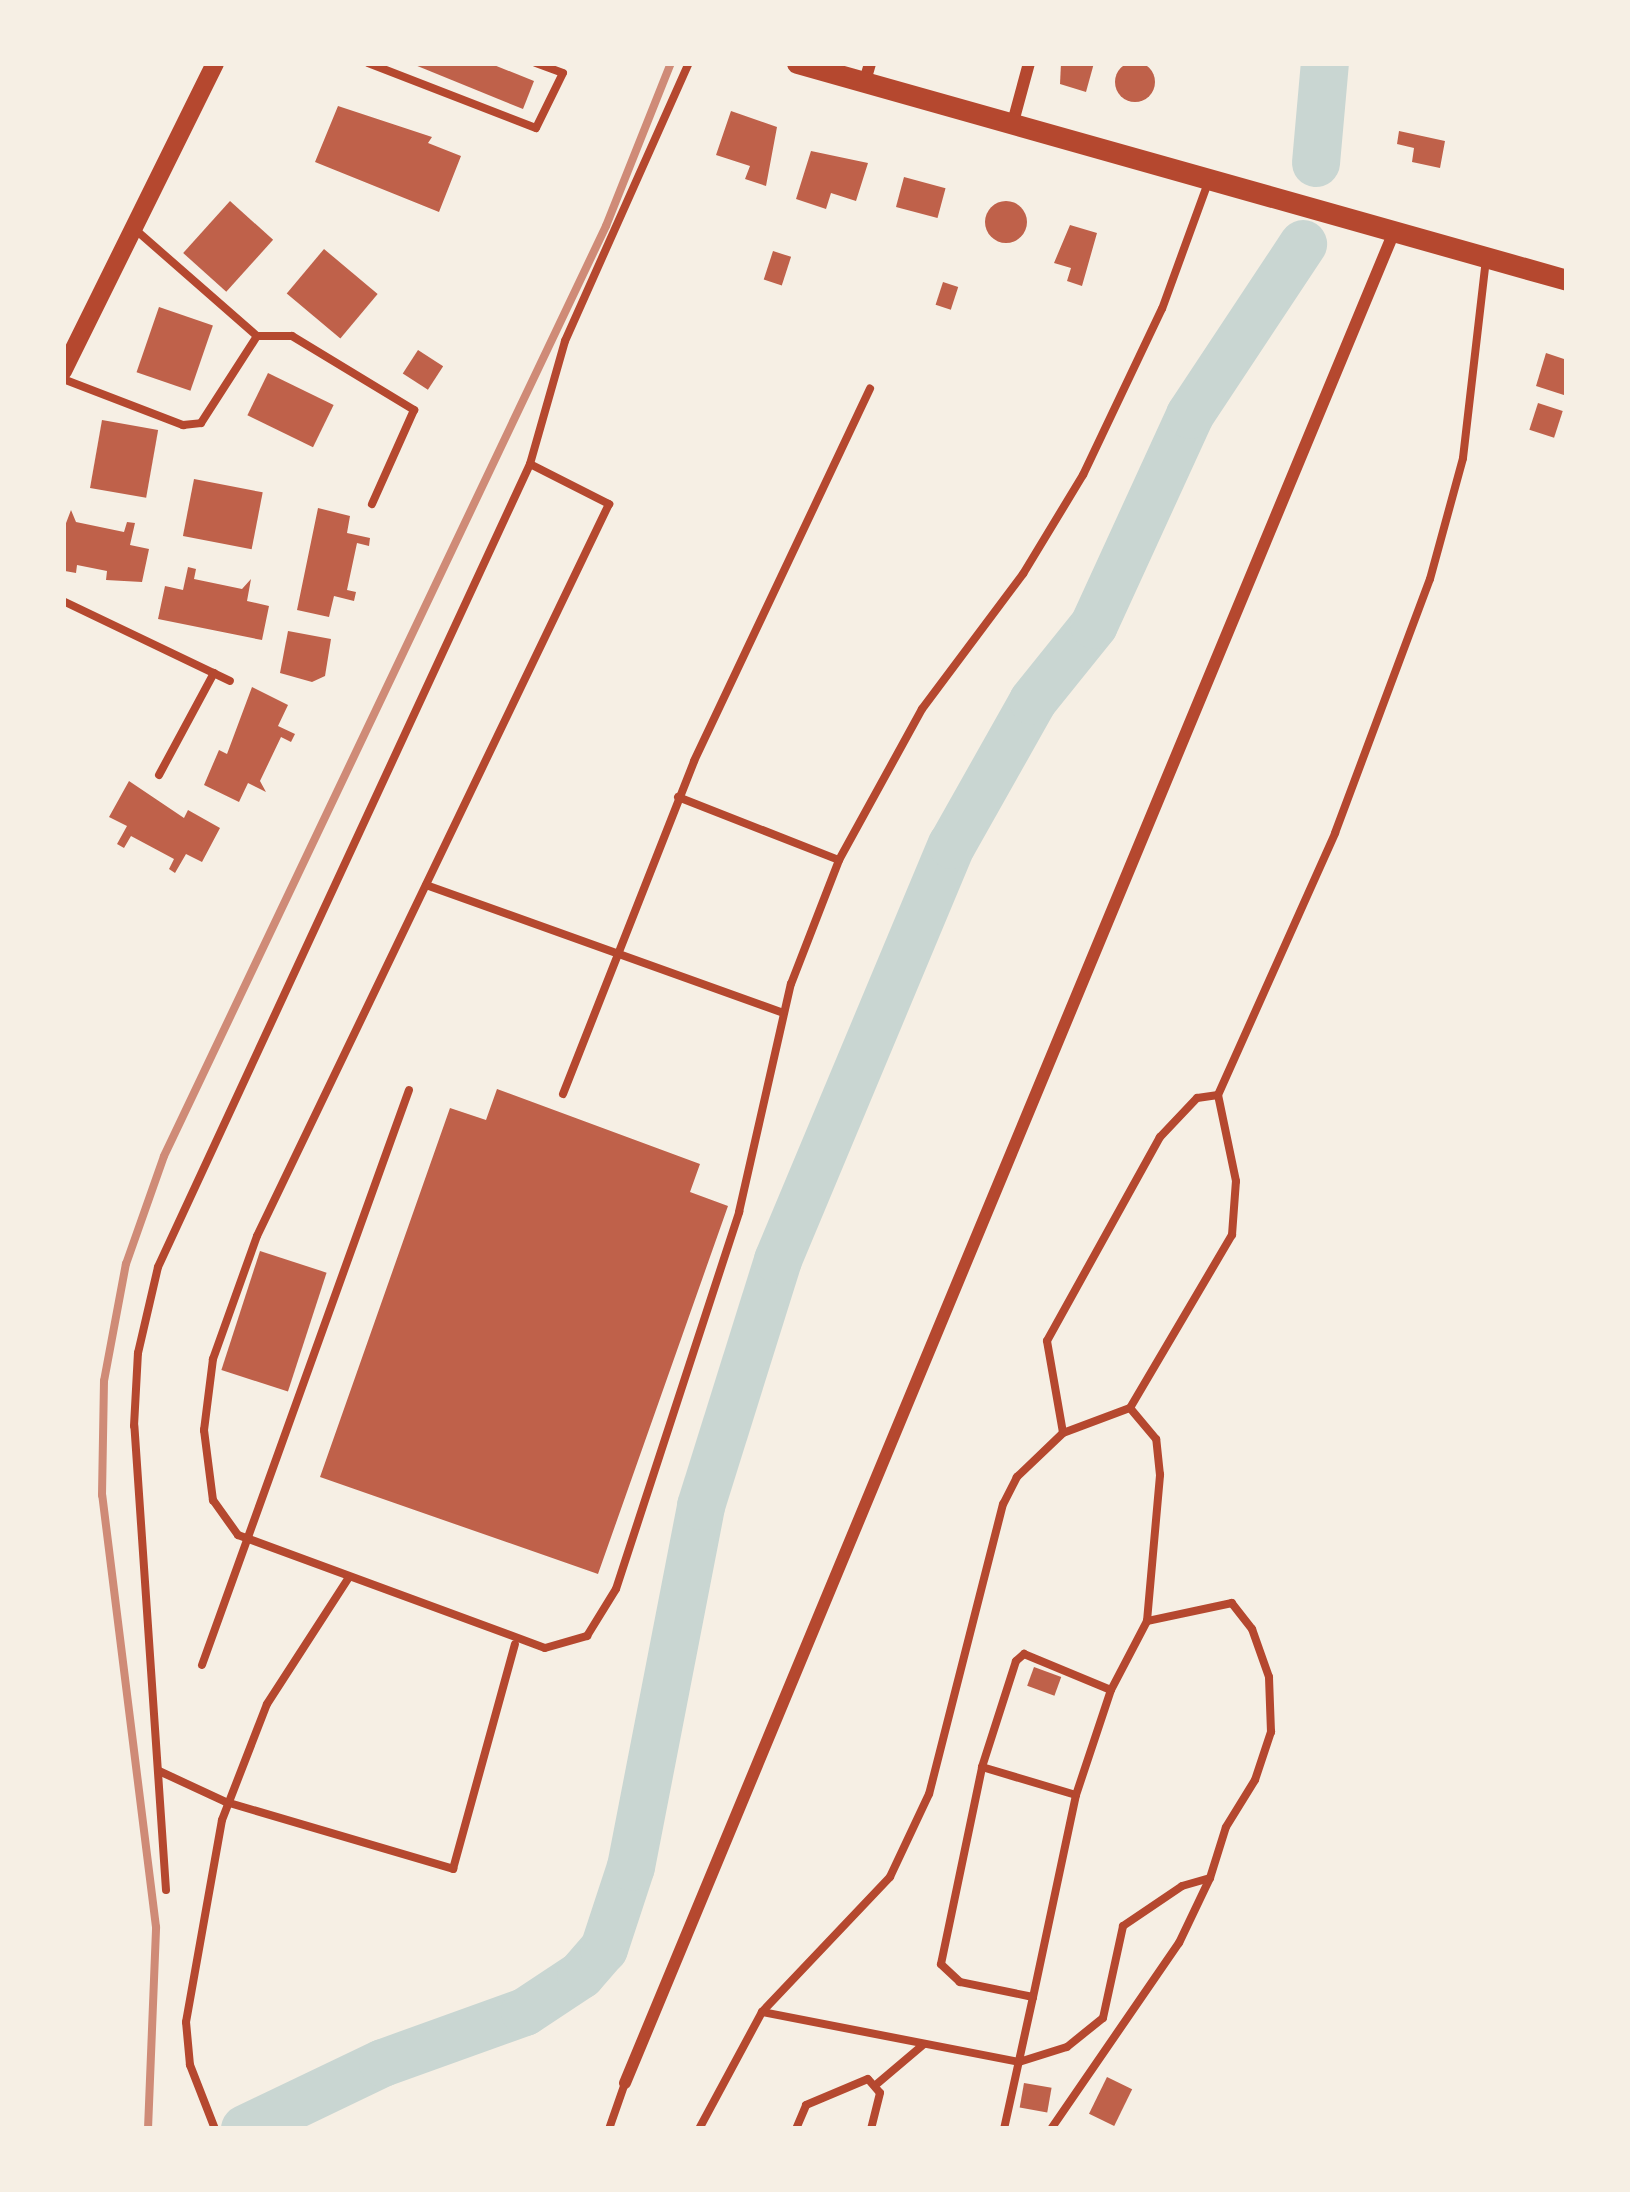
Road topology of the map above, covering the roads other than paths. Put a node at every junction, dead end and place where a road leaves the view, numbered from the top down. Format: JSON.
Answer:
{"nodes":[{"id":1,"x":215,"y":63,"type":"edge"},
{"id":2,"x":368,"y":63,"type":"edge"},
{"id":3,"x":536,"y":63,"type":"edge"},
{"id":4,"x":568,"y":63,"type":"edge"},
{"id":5,"x":689,"y":63,"type":"edge"},
{"id":6,"x":797,"y":63,"type":"edge"},
{"id":7,"x":1029,"y":63,"type":"edge"},
{"id":8,"x":867,"y":72,"type":"edge"},
{"id":9,"x":563,"y":73,"type":"junction"},
{"id":10,"x":1012,"y":122,"type":"junction"},
{"id":11,"x":1209,"y":178,"type":"junction"},
{"id":12,"x":136,"y":230,"type":"junction"},
{"id":13,"x":1394,"y":232,"type":"junction"},
{"id":14,"x":1486,"y":257,"type":"junction"},
{"id":15,"x":1567,"y":280,"type":"edge"},
{"id":16,"x":257,"y":336,"type":"junction"},
{"id":17,"x":63,"y":375,"type":"edge"},
{"id":18,"x":870,"y":389,"type":"dead end"},
{"id":19,"x":530,"y":464,"type":"junction"},
{"id":20,"x":372,"y":504,"type":"dead end"},
{"id":21,"x":63,"y":601,"type":"edge"},
{"id":22,"x":214,"y":673,"type":"junction"},
{"id":23,"x":230,"y":681,"type":"dead end"},
{"id":24,"x":159,"y":775,"type":"dead end"},
{"id":25,"x":678,"y":797,"type":"junction"},
{"id":26,"x":839,"y":860,"type":"junction"},
{"id":27,"x":426,"y":885,"type":"junction"},
{"id":28,"x":617,"y":953,"type":"junction"},
{"id":29,"x":783,"y":1012,"type":"junction"},
{"id":30,"x":409,"y":1090,"type":"dead end"},
{"id":31,"x":563,"y":1094,"type":"dead end"},
{"id":32,"x":1218,"y":1095,"type":"junction"},
{"id":33,"x":1130,"y":1408,"type":"junction"},
{"id":34,"x":1063,"y":1433,"type":"junction"},
{"id":35,"x":246,"y":1540,"type":"junction"},
{"id":36,"x":348,"y":1580,"type":"junction"},
{"id":37,"x":1147,"y":1621,"type":"junction"},
{"id":38,"x":515,"y":1644,"type":"junction"},
{"id":39,"x":202,"y":1665,"type":"dead end"},
{"id":40,"x":1111,"y":1690,"type":"junction"},
{"id":41,"x":982,"y":1767,"type":"junction"},
{"id":42,"x":158,"y":1770,"type":"junction"},
{"id":43,"x":1076,"y":1795,"type":"junction"},
{"id":44,"x":226,"y":1802,"type":"junction"},
{"id":45,"x":1210,"y":1878,"type":"junction"},
{"id":46,"x":166,"y":1889,"type":"dead end"},
{"id":47,"x":1033,"y":1997,"type":"junction"},
{"id":48,"x":762,"y":2012,"type":"junction"},
{"id":49,"x":924,"y":2044,"type":"junction"},
{"id":50,"x":1018,"y":2062,"type":"junction"},
{"id":51,"x":625,"y":2083,"type":"joint"},
{"id":52,"x":878,"y":2083,"type":"junction"},
{"id":53,"x":215,"y":2129,"type":"edge"},
{"id":54,"x":609,"y":2129,"type":"edge"},
{"id":55,"x":699,"y":2129,"type":"edge"},
{"id":56,"x":796,"y":2129,"type":"edge"},
{"id":57,"x":871,"y":2129,"type":"edge"},
{"id":58,"x":1004,"y":2129,"type":"edge"},
{"id":59,"x":1052,"y":2129,"type":"edge"}],
"edges":[{"from":1,"to":12,"type":"street"},
{"from":2,"to":9,"type":"lane"},
{"from":3,"to":9,"type":"lane"},
{"from":4,"to":9,"type":"lane"},
{"from":5,"to":19,"type":"lane"},
{"from":6,"to":8,"type":"main road"},
{"from":7,"to":10,"type":"street"},
{"from":8,"to":10,"type":"main road"},
{"from":10,"to":11,"type":"main road"},
{"from":11,"to":13,"type":"main road"},
{"from":11,"to":26,"type":"lane"},
{"from":12,"to":16,"type":"lane"},
{"from":12,"to":17,"type":"street"},
{"from":13,"to":14,"type":"main road"},
{"from":13,"to":51,"type":"street"},
{"from":14,"to":15,"type":"main road"},
{"from":14,"to":32,"type":"lane"},
{"from":16,"to":17,"type":"lane"},
{"from":16,"to":20,"type":"lane"},
{"from":18,"to":25,"type":"lane"},
{"from":19,"to":27,"type":"lane"},
{"from":19,"to":42,"type":"lane"},
{"from":21,"to":22,"type":"lane"},
{"from":22,"to":23,"type":"lane"},
{"from":22,"to":24,"type":"lane"},
{"from":25,"to":26,"type":"lane"},
{"from":25,"to":28,"type":"lane"},
{"from":26,"to":29,"type":"lane"},
{"from":27,"to":28,"type":"lane"},
{"from":27,"to":35,"type":"lane"},
{"from":28,"to":29,"type":"lane"},
{"from":28,"to":31,"type":"lane"},
{"from":29,"to":38,"type":"lane"},
{"from":30,"to":35,"type":"lane"},
{"from":32,"to":33,"type":"lane"},
{"from":32,"to":34,"type":"lane"},
{"from":33,"to":34,"type":"lane"},
{"from":33,"to":37,"type":"lane"},
{"from":34,"to":48,"type":"lane"},
{"from":35,"to":36,"type":"lane"},
{"from":35,"to":39,"type":"lane"},
{"from":36,"to":38,"type":"lane"},
{"from":36,"to":44,"type":"lane"},
{"from":37,"to":40,"type":"lane"},
{"from":37,"to":45,"type":"lane"},
{"from":38,"to":44,"type":"lane"},
{"from":40,"to":41,"type":"lane"},
{"from":40,"to":43,"type":"lane"},
{"from":41,"to":43,"type":"lane"},
{"from":41,"to":47,"type":"lane"},
{"from":42,"to":44,"type":"lane"},
{"from":42,"to":46,"type":"lane"},
{"from":43,"to":47,"type":"lane"},
{"from":44,"to":53,"type":"lane"},
{"from":45,"to":50,"type":"lane"},
{"from":45,"to":59,"type":"lane"},
{"from":47,"to":50,"type":"lane"},
{"from":48,"to":49,"type":"lane"},
{"from":48,"to":55,"type":"lane"},
{"from":49,"to":50,"type":"lane"},
{"from":49,"to":52,"type":"lane"},
{"from":50,"to":58,"type":"lane"},
{"from":51,"to":54,"type":"lane"},
{"from":52,"to":56,"type":"lane"},
{"from":52,"to":57,"type":"lane"}]}
